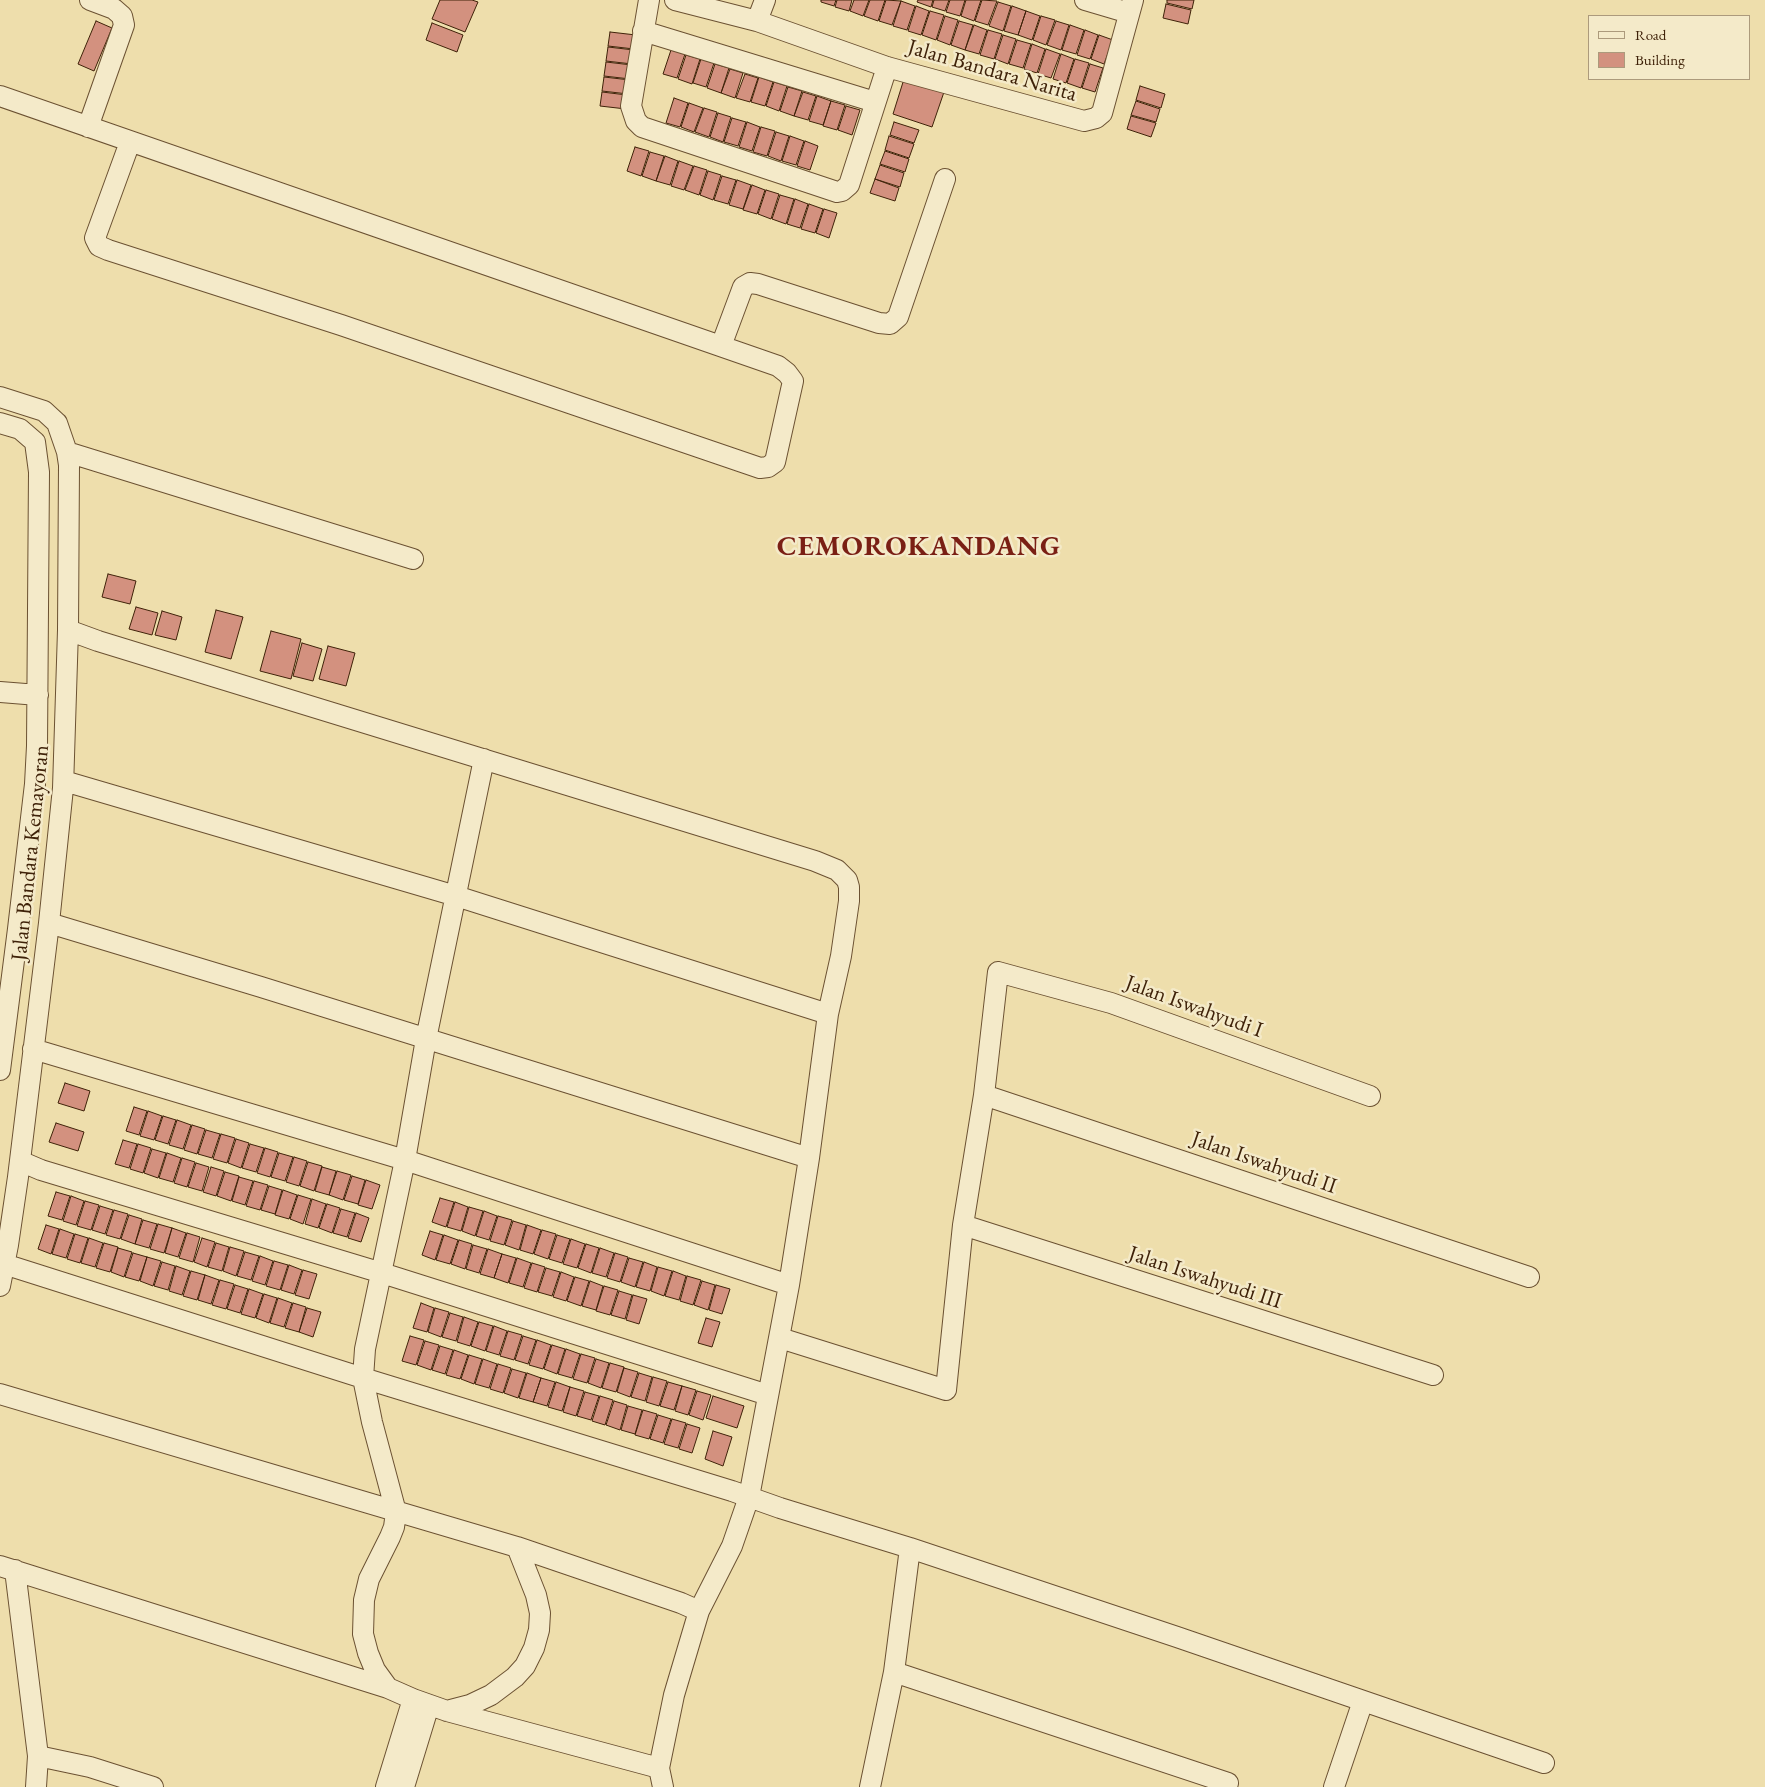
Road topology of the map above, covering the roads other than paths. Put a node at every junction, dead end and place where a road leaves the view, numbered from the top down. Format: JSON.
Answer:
{"nodes":[{"id":1,"x":90,"y":0,"type":"edge"},
{"id":2,"x":649,"y":0,"type":"edge"},
{"id":3,"x":674,"y":0,"type":"edge"},
{"id":4,"x":765,"y":0,"type":"edge"},
{"id":5,"x":1084,"y":0,"type":"edge"},
{"id":6,"x":1131,"y":6,"type":"edge"},
{"id":7,"x":757,"y":21,"type":"junction"},
{"id":8,"x":644,"y":31,"type":"junction"},
{"id":9,"x":887,"y":66,"type":"junction"},
{"id":10,"x":0,"y":96,"type":"edge"},
{"id":11,"x":875,"y":102,"type":"junction"},
{"id":12,"x":88,"y":127,"type":"junction"},
{"id":13,"x":130,"y":142,"type":"junction"},
{"id":14,"x":945,"y":179,"type":"dead end"},
{"id":15,"x":722,"y":346,"type":"junction"},
{"id":16,"x":0,"y":397,"type":"edge"},
{"id":17,"x":0,"y":422,"type":"edge"},
{"id":18,"x":58,"y":423,"type":"junction"},
{"id":19,"x":35,"y":442,"type":"junction"},
{"id":20,"x":67,"y":452,"type":"junction"},
{"id":21,"x":413,"y":560,"type":"dead end"},
{"id":22,"x":68,"y":630,"type":"junction"},
{"id":23,"x":0,"y":692,"type":"edge"},
{"id":24,"x":38,"y":695,"type":"junction"},
{"id":25,"x":484,"y":759,"type":"junction"},
{"id":26,"x":64,"y":781,"type":"junction"},
{"id":27,"x":456,"y":896,"type":"junction"},
{"id":28,"x":49,"y":923,"type":"junction"},
{"id":29,"x":828,"y":1014,"type":"junction"},
{"id":30,"x":426,"y":1039,"type":"junction"},
{"id":31,"x":34,"y":1049,"type":"junction"},
{"id":32,"x":0,"y":1070,"type":"edge"},
{"id":33,"x":984,"y":1095,"type":"junction"},
{"id":34,"x":1370,"y":1096,"type":"dead end"},
{"id":35,"x":809,"y":1158,"type":"junction"},
{"id":36,"x":405,"y":1160,"type":"junction"},
{"id":37,"x":20,"y":1162,"type":"junction"},
{"id":38,"x":963,"y":1225,"type":"junction"},
{"id":39,"x":4,"y":1264,"type":"junction"},
{"id":40,"x":382,"y":1273,"type":"junction"},
{"id":41,"x":1529,"y":1277,"type":"dead end"},
{"id":42,"x":789,"y":1285,"type":"junction"},
{"id":43,"x":0,"y":1286,"type":"edge"},
{"id":44,"x":780,"y":1338,"type":"junction"},
{"id":45,"x":1432,"y":1375,"type":"dead end"},
{"id":46,"x":363,"y":1378,"type":"junction"},
{"id":47,"x":0,"y":1394,"type":"edge"},
{"id":48,"x":768,"y":1395,"type":"junction"},
{"id":49,"x":749,"y":1497,"type":"junction"},
{"id":50,"x":396,"y":1512,"type":"junction"},
{"id":51,"x":516,"y":1547,"type":"junction"},
{"id":52,"x":910,"y":1548,"type":"junction"},
{"id":53,"x":7,"y":1568,"type":"edge"},
{"id":54,"x":699,"y":1612,"type":"junction"},
{"id":55,"x":894,"y":1672,"type":"junction"},
{"id":56,"x":388,"y":1688,"type":"junction"},
{"id":57,"x":1363,"y":1701,"type":"junction"},
{"id":58,"x":430,"y":1705,"type":"junction"},
{"id":59,"x":38,"y":1756,"type":"junction"},
{"id":60,"x":1544,"y":1763,"type":"dead end"},
{"id":61,"x":661,"y":1778,"type":"edge"},
{"id":62,"x":1228,"y":1783,"type":"dead end"},
{"id":63,"x":36,"y":1787,"type":"edge"},
{"id":64,"x":154,"y":1787,"type":"edge"},
{"id":65,"x":386,"y":1787,"type":"edge"},
{"id":66,"x":404,"y":1787,"type":"edge"},
{"id":67,"x":870,"y":1787,"type":"edge"},
{"id":68,"x":1334,"y":1787,"type":"edge"}],
"edges":[{"from":1,"to":12,"type":"street"},
{"from":2,"to":8,"type":"street"},
{"from":3,"to":7,"type":"street","name":"Jalan Bandara Narita"},
{"from":4,"to":7,"type":"street"},
{"from":5,"to":6,"type":"street"},
{"from":6,"to":9,"type":"street","name":"Jalan Bandara Narita"},
{"from":7,"to":9,"type":"street","name":"Jalan Bandara Narita"},
{"from":8,"to":11,"type":"street"},
{"from":8,"to":11,"type":"street"},
{"from":9,"to":11,"type":"street"},
{"from":10,"to":12,"type":"street"},
{"from":12,"to":13,"type":"street"},
{"from":13,"to":15,"type":"street"},
{"from":13,"to":15,"type":"street"},
{"from":14,"to":15,"type":"street"},
{"from":16,"to":18,"type":"street"},
{"from":17,"to":19,"type":"street"},
{"from":18,"to":19,"type":"street"},
{"from":18,"to":20,"type":"street","name":"Jalan Bandara Kemayoran"},
{"from":19,"to":24,"type":"street","name":"Jalan Bandara Kemayoran"},
{"from":20,"to":21,"type":"street"},
{"from":20,"to":22,"type":"street","name":"Jalan Bandara Kemayoran"},
{"from":22,"to":25,"type":"street"},
{"from":22,"to":26,"type":"street","name":"Jalan Bandara Kemayoran"},
{"from":23,"to":24,"type":"street"},
{"from":24,"to":32,"type":"street","name":"Jalan Bandara Kemayoran"},
{"from":25,"to":27,"type":"street"},
{"from":25,"to":29,"type":"street"},
{"from":26,"to":27,"type":"street"},
{"from":26,"to":28,"type":"street","name":"Jalan Bandara Kemayoran"},
{"from":27,"to":29,"type":"street"},
{"from":27,"to":30,"type":"street"},
{"from":28,"to":30,"type":"street"},
{"from":28,"to":31,"type":"street","name":"Jalan Bandara Kemayoran"},
{"from":29,"to":35,"type":"street"},
{"from":30,"to":35,"type":"street"},
{"from":30,"to":36,"type":"street"},
{"from":31,"to":36,"type":"street"},
{"from":31,"to":37,"type":"street","name":"Jalan Bandara Kemayoran"},
{"from":33,"to":34,"type":"street","name":"Jalan Iswahyudi I"},
{"from":33,"to":38,"type":"street"},
{"from":33,"to":41,"type":"street","name":"Jalan Iswahyudi II"},
{"from":35,"to":42,"type":"street"},
{"from":36,"to":40,"type":"street"},
{"from":36,"to":42,"type":"street"},
{"from":37,"to":39,"type":"street","name":"Jalan Bandara Kemayoran"},
{"from":37,"to":40,"type":"street"},
{"from":38,"to":44,"type":"street"},
{"from":38,"to":45,"type":"street","name":"Jalan Iswahyudi III"},
{"from":39,"to":43,"type":"street","name":"Jalan Bandara Kemayoran"},
{"from":39,"to":46,"type":"street"},
{"from":40,"to":46,"type":"street"},
{"from":40,"to":48,"type":"street"},
{"from":42,"to":44,"type":"street"},
{"from":44,"to":48,"type":"street"},
{"from":46,"to":49,"type":"street"},
{"from":46,"to":50,"type":"street"},
{"from":47,"to":50,"type":"street"},
{"from":48,"to":49,"type":"street"},
{"from":49,"to":52,"type":"street"},
{"from":49,"to":54,"type":"street"},
{"from":50,"to":51,"type":"street"},
{"from":50,"to":56,"type":"street"},
{"from":51,"to":54,"type":"street"},
{"from":51,"to":58,"type":"street"},
{"from":52,"to":55,"type":"street"},
{"from":52,"to":57,"type":"street"},
{"from":53,"to":56,"type":"street"},
{"from":53,"to":59,"type":"street"},
{"from":54,"to":61,"type":"street"},
{"from":55,"to":62,"type":"street"},
{"from":55,"to":67,"type":"street"},
{"from":56,"to":58,"type":"street"},
{"from":57,"to":60,"type":"street"},
{"from":57,"to":68,"type":"street"},
{"from":58,"to":61,"type":"street"},
{"from":58,"to":65,"type":"street"},
{"from":58,"to":66,"type":"street"},
{"from":59,"to":63,"type":"street"},
{"from":59,"to":64,"type":"street"}]}
